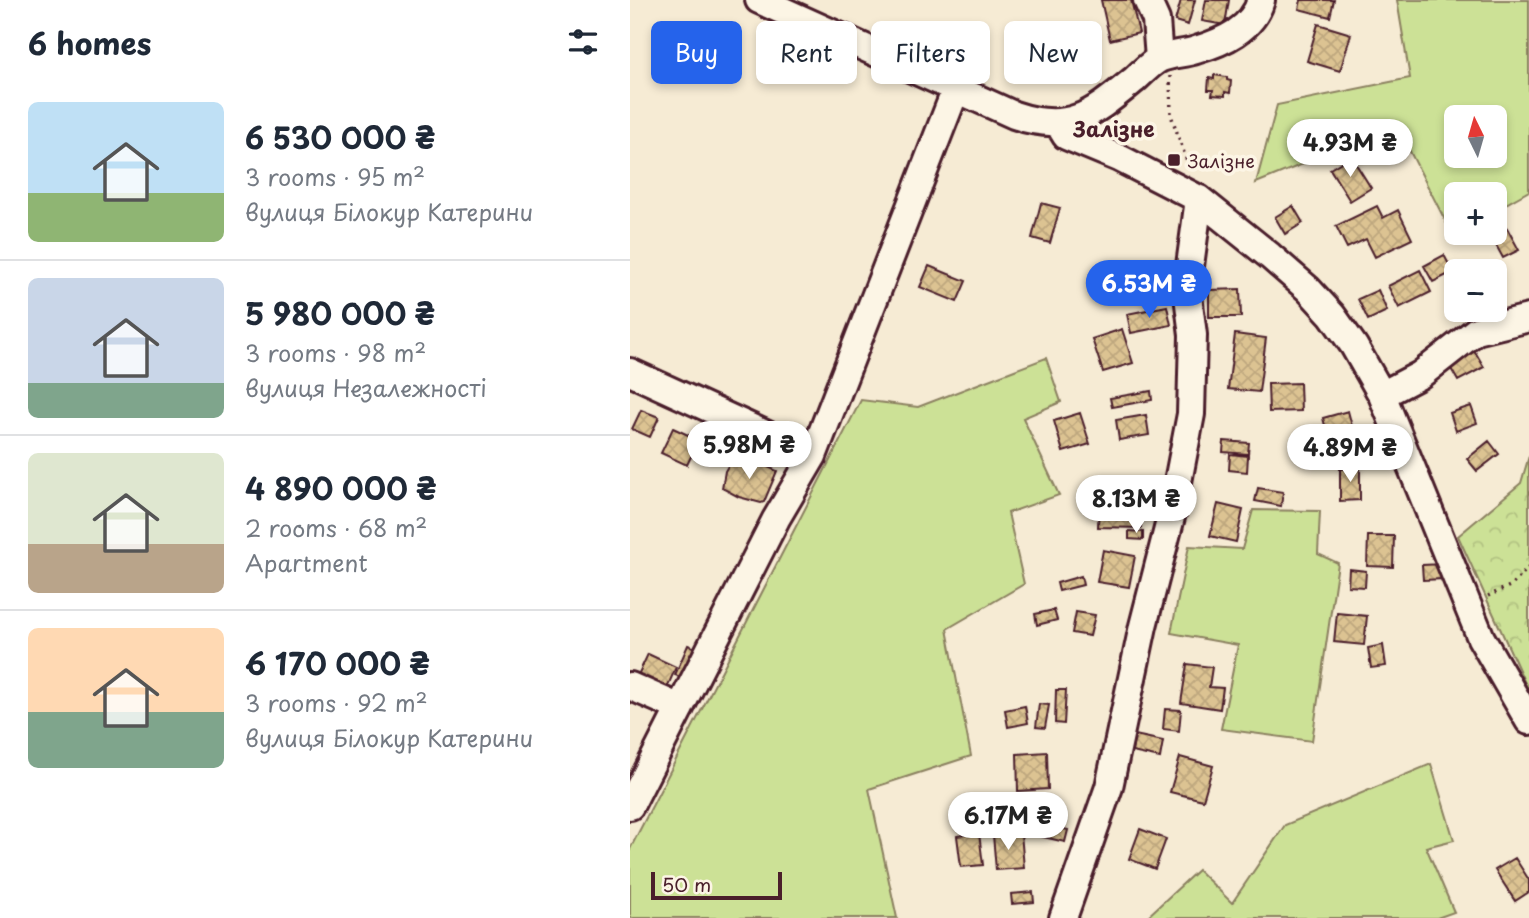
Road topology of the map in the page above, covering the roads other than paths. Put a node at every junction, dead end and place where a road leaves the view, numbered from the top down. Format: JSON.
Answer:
{"nodes":[{"id":1,"x":758,"y":0,"type":"edge"},
{"id":2,"x":1147,"y":0,"type":"edge"},
{"id":3,"x":1261,"y":0,"type":"edge"},
{"id":4,"x":1164,"y":58,"type":"junction"},
{"id":5,"x":956,"y":89,"type":"junction"},
{"id":6,"x":1058,"y":123,"type":"junction"},
{"id":7,"x":1199,"y":199,"type":"junction"},
{"id":8,"x":1529,"y":318,"type":"edge"},
{"id":9,"x":630,"y":372,"type":"edge"},
{"id":10,"x":1382,"y":394,"type":"junction"},
{"id":11,"x":813,"y":456,"type":"junction"},
{"id":12,"x":630,"y":685,"type":"edge"},
{"id":13,"x":680,"y":708,"type":"junction"},
{"id":14,"x":1529,"y":721,"type":"edge"},
{"id":15,"x":630,"y":806,"type":"edge"},
{"id":16,"x":1063,"y":918,"type":"edge"}],
"edges":[{"from":1,"to":5,"type":"street"},
{"from":2,"to":4,"type":"street"},
{"from":3,"to":4,"type":"street"},
{"from":4,"to":6,"type":"street"},
{"from":5,"to":6,"type":"street"},
{"from":5,"to":11,"type":"street"},
{"from":6,"to":7,"type":"street"},
{"from":7,"to":10,"type":"street"},
{"from":7,"to":16,"type":"street"},
{"from":8,"to":10,"type":"street"},
{"from":9,"to":11,"type":"street"},
{"from":10,"to":14,"type":"street"},
{"from":11,"to":13,"type":"street"},
{"from":12,"to":13,"type":"street"},
{"from":13,"to":15,"type":"street"}]}
